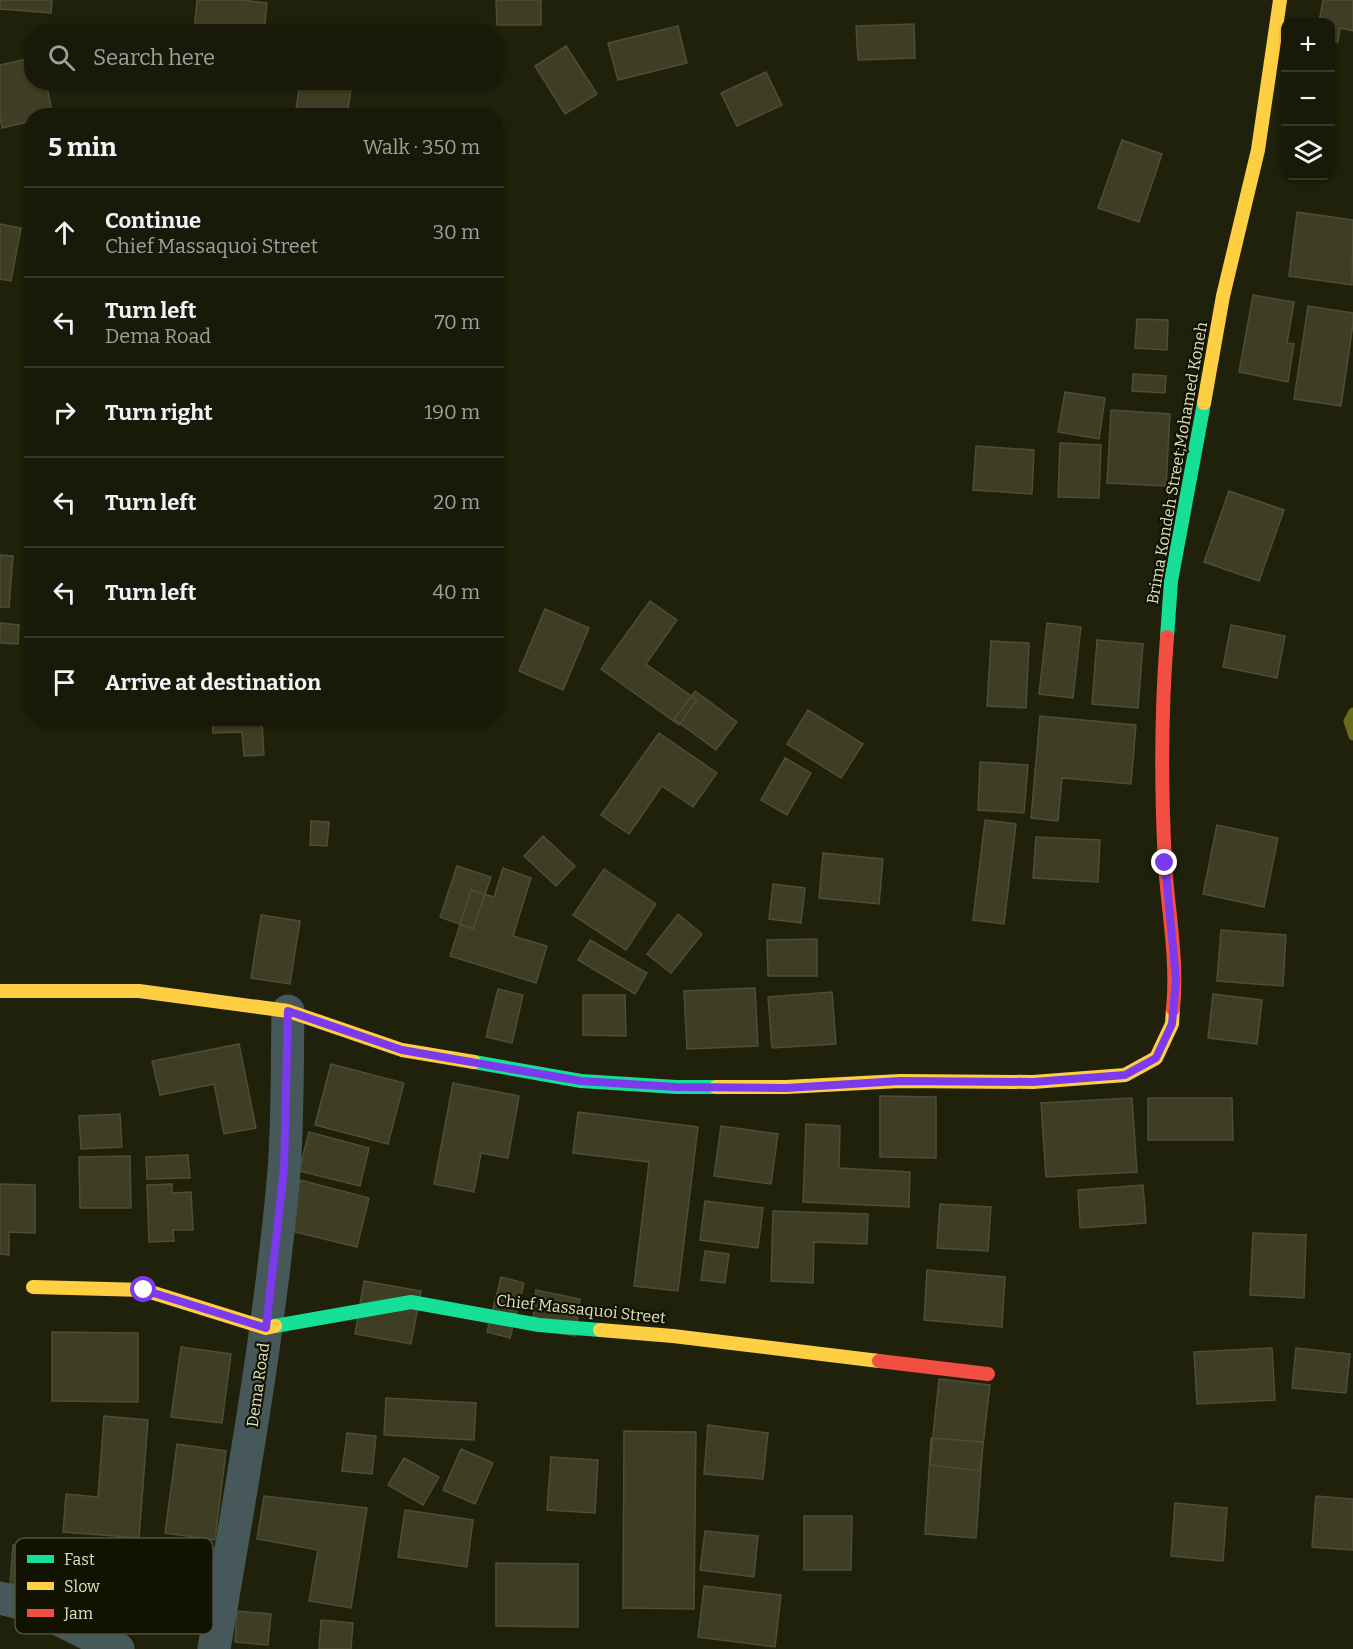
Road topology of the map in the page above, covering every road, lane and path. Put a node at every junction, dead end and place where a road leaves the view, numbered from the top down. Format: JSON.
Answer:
{"nodes":[{"id":1,"x":1280,"y":0,"type":"edge"},
{"id":2,"x":0,"y":991,"type":"edge"},
{"id":3,"x":288,"y":1011,"type":"junction"},
{"id":4,"x":33,"y":1287,"type":"dead end"},
{"id":5,"x":266,"y":1328,"type":"junction"},
{"id":6,"x":988,"y":1374,"type":"dead end"},
{"id":7,"x":0,"y":1598,"type":"edge"},
{"id":8,"x":15,"y":1602,"type":"edge"},
{"id":9,"x":88,"y":1634,"type":"edge"},
{"id":10,"x":118,"y":1649,"type":"edge"},
{"id":11,"x":214,"y":1649,"type":"edge"}],
"edges":[{"from":1,"to":3,"type":"street","name":"Brima Kondeh Street;Mohamed Koneh"},
{"from":2,"to":3,"type":"street","name":"Brima Kondeh Street;Mohamed Koneh"},
{"from":3,"to":5,"type":"street","name":"Dema Road"},
{"from":4,"to":5,"type":"street","name":"Chief Massaquoi Street"},
{"from":5,"to":6,"type":"street","name":"Chief Massaquoi Street"},
{"from":5,"to":11,"type":"street","name":"Dema Road"},
{"from":7,"to":8,"type":"street"},
{"from":9,"to":10,"type":"street"}]}
